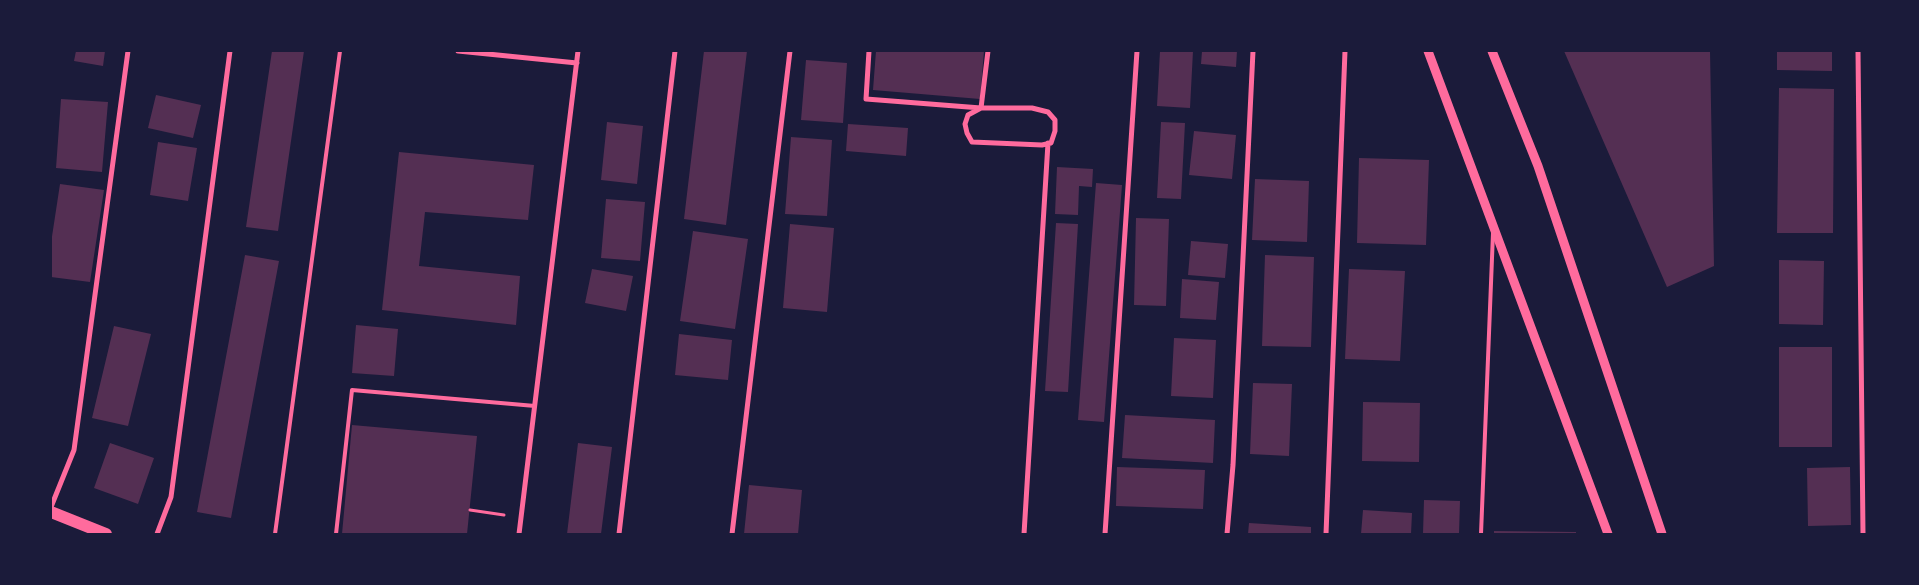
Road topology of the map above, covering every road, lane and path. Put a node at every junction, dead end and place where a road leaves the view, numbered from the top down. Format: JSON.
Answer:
{"nodes":[{"id":1,"x":128,"y":51,"type":"edge"},
{"id":2,"x":230,"y":51,"type":"edge"},
{"id":3,"x":340,"y":51,"type":"edge"},
{"id":4,"x":458,"y":51,"type":"edge"},
{"id":5,"x":578,"y":51,"type":"edge"},
{"id":6,"x":675,"y":51,"type":"edge"},
{"id":7,"x":790,"y":51,"type":"edge"},
{"id":8,"x":869,"y":51,"type":"edge"},
{"id":9,"x":988,"y":51,"type":"edge"},
{"id":10,"x":1137,"y":51,"type":"edge"},
{"id":11,"x":1253,"y":51,"type":"edge"},
{"id":12,"x":1345,"y":51,"type":"edge"},
{"id":13,"x":1428,"y":51,"type":"edge"},
{"id":14,"x":1492,"y":51,"type":"edge"},
{"id":15,"x":1858,"y":51,"type":"edge"},
{"id":16,"x":576,"y":63,"type":"junction"},
{"id":17,"x":981,"y":108,"type":"junction"},
{"id":18,"x":1048,"y":144,"type":"junction"},
{"id":19,"x":1493,"y":224,"type":"junction"},
{"id":20,"x":535,"y":406,"type":"junction"},
{"id":21,"x":51,"y":507,"type":"edge"},
{"id":22,"x":470,"y":510,"type":"dead end"},
{"id":23,"x":51,"y":512,"type":"edge"},
{"id":24,"x":521,"y":517,"type":"junction"},
{"id":25,"x":106,"y":534,"type":"edge"},
{"id":26,"x":157,"y":534,"type":"edge"},
{"id":27,"x":275,"y":534,"type":"edge"},
{"id":28,"x":336,"y":534,"type":"edge"},
{"id":29,"x":519,"y":534,"type":"edge"},
{"id":30,"x":620,"y":534,"type":"edge"},
{"id":31,"x":732,"y":534,"type":"edge"},
{"id":32,"x":1024,"y":534,"type":"edge"},
{"id":33,"x":1105,"y":534,"type":"edge"},
{"id":34,"x":1228,"y":534,"type":"edge"},
{"id":35,"x":1326,"y":534,"type":"edge"},
{"id":36,"x":1481,"y":534,"type":"edge"},
{"id":37,"x":1608,"y":534,"type":"edge"},
{"id":38,"x":1662,"y":534,"type":"edge"},
{"id":39,"x":1863,"y":534,"type":"edge"}],
"edges":[{"from":1,"to":21,"type":"street"},
{"from":2,"to":26,"type":"street"},
{"from":3,"to":27,"type":"lane"},
{"from":4,"to":16,"type":"street"},
{"from":5,"to":16,"type":"street"},
{"from":6,"to":30,"type":"street"},
{"from":7,"to":31,"type":"street"},
{"from":8,"to":17,"type":"street"},
{"from":9,"to":17,"type":"street"},
{"from":10,"to":33,"type":"street"},
{"from":11,"to":34,"type":"street"},
{"from":12,"to":35,"type":"street"},
{"from":13,"to":19,"type":"street"},
{"from":14,"to":38,"type":"street"},
{"from":15,"to":39,"type":"street"},
{"from":16,"to":20,"type":"street"},
{"from":17,"to":18,"type":"street"},
{"from":17,"to":18,"type":"street"},
{"from":18,"to":32,"type":"street"},
{"from":19,"to":36,"type":"lane"},
{"from":19,"to":37,"type":"street"},
{"from":20,"to":24,"type":"street"},
{"from":20,"to":28,"type":"lane"},
{"from":22,"to":24,"type":"path"},
{"from":23,"to":25,"type":"main road"},
{"from":24,"to":29,"type":"street"}]}
